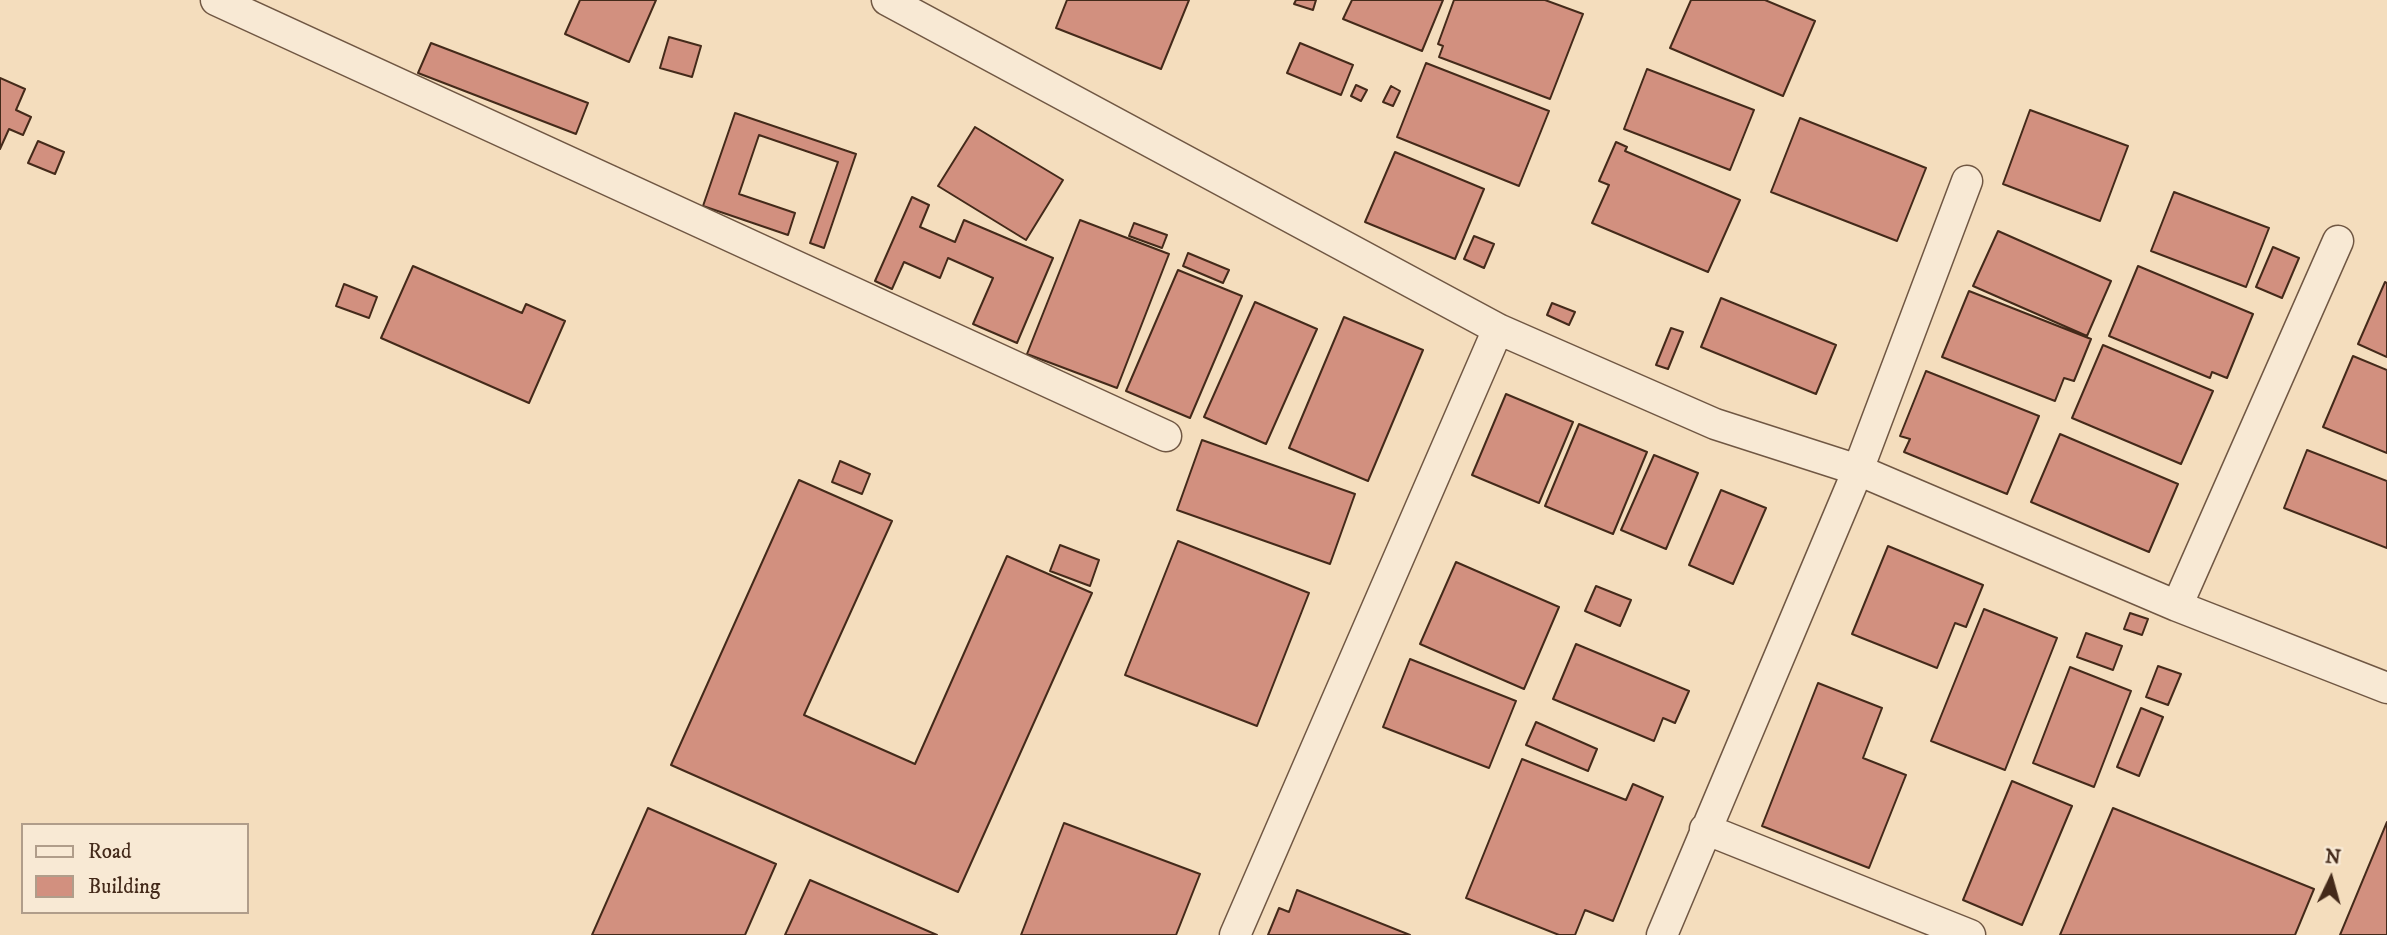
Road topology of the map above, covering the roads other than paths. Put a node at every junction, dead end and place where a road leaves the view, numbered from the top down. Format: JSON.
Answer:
{"nodes":[{"id":1,"x":216,"y":0,"type":"edge"},
{"id":2,"x":887,"y":0,"type":"edge"},
{"id":3,"x":1967,"y":181,"type":"dead end"},
{"id":4,"x":2338,"y":242,"type":"dead end"},
{"id":5,"x":1498,"y":329,"type":"junction"},
{"id":6,"x":1166,"y":436,"type":"dead end"},
{"id":7,"x":1858,"y":470,"type":"junction"},
{"id":8,"x":2177,"y":606,"type":"junction"},
{"id":9,"x":2387,"y":688,"type":"edge"},
{"id":10,"x":1705,"y":829,"type":"junction"},
{"id":11,"x":1235,"y":935,"type":"edge"},
{"id":12,"x":1662,"y":935,"type":"edge"},
{"id":13,"x":1970,"y":935,"type":"edge"}],
"edges":[{"from":1,"to":6,"type":"street"},
{"from":2,"to":5,"type":"street"},
{"from":3,"to":7,"type":"street"},
{"from":4,"to":8,"type":"street"},
{"from":5,"to":7,"type":"street"},
{"from":5,"to":11,"type":"street"},
{"from":7,"to":8,"type":"street"},
{"from":7,"to":10,"type":"street"},
{"from":8,"to":9,"type":"street"},
{"from":10,"to":12,"type":"street"},
{"from":10,"to":13,"type":"street"}]}
